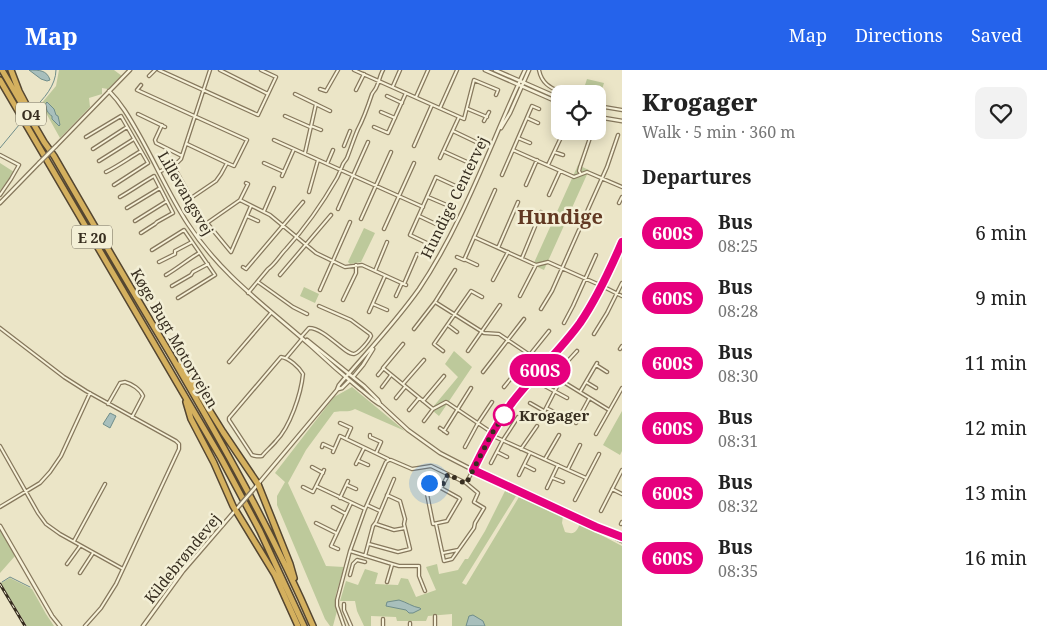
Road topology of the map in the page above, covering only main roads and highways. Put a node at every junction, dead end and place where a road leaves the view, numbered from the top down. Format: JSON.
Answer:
{"nodes":[{"id":1,"x":2,"y":70,"type":"edge"},
{"id":2,"x":11,"y":70,"type":"edge"},
{"id":3,"x":0,"y":80,"type":"edge"},
{"id":4,"x":54,"y":156,"type":"junction"},
{"id":5,"x":172,"y":358,"type":"junction"},
{"id":6,"x":184,"y":394,"type":"junction"},
{"id":7,"x":296,"y":588,"type":"junction"},
{"id":8,"x":298,"y":626,"type":"edge"},
{"id":9,"x":304,"y":626,"type":"edge"},
{"id":10,"x":313,"y":626,"type":"edge"}],
"edges":[{"from":1,"to":4,"type":"highway","name":"Køge Bugt Motorvejen","number":"E 20"},
{"from":2,"to":4,"type":"highway","number":"O4"},
{"from":3,"to":6,"type":"highway","name":"Køge Bugt Motorvejen","number":"E 20"},
{"from":4,"to":5,"type":"highway","name":"Køge Bugt Motorvejen","number":"E 20"},
{"from":5,"to":7,"type":"highway","name":"Køge Bugt Motorvejen","number":"E 20"},
{"from":5,"to":7,"type":"highway"},
{"from":6,"to":8,"type":"highway"},
{"from":6,"to":9,"type":"highway","name":"Køge Bugt Motorvejen","number":"E 20"},
{"from":7,"to":10,"type":"highway","name":"Køge Bugt Motorvejen","number":"E 20"}]}
